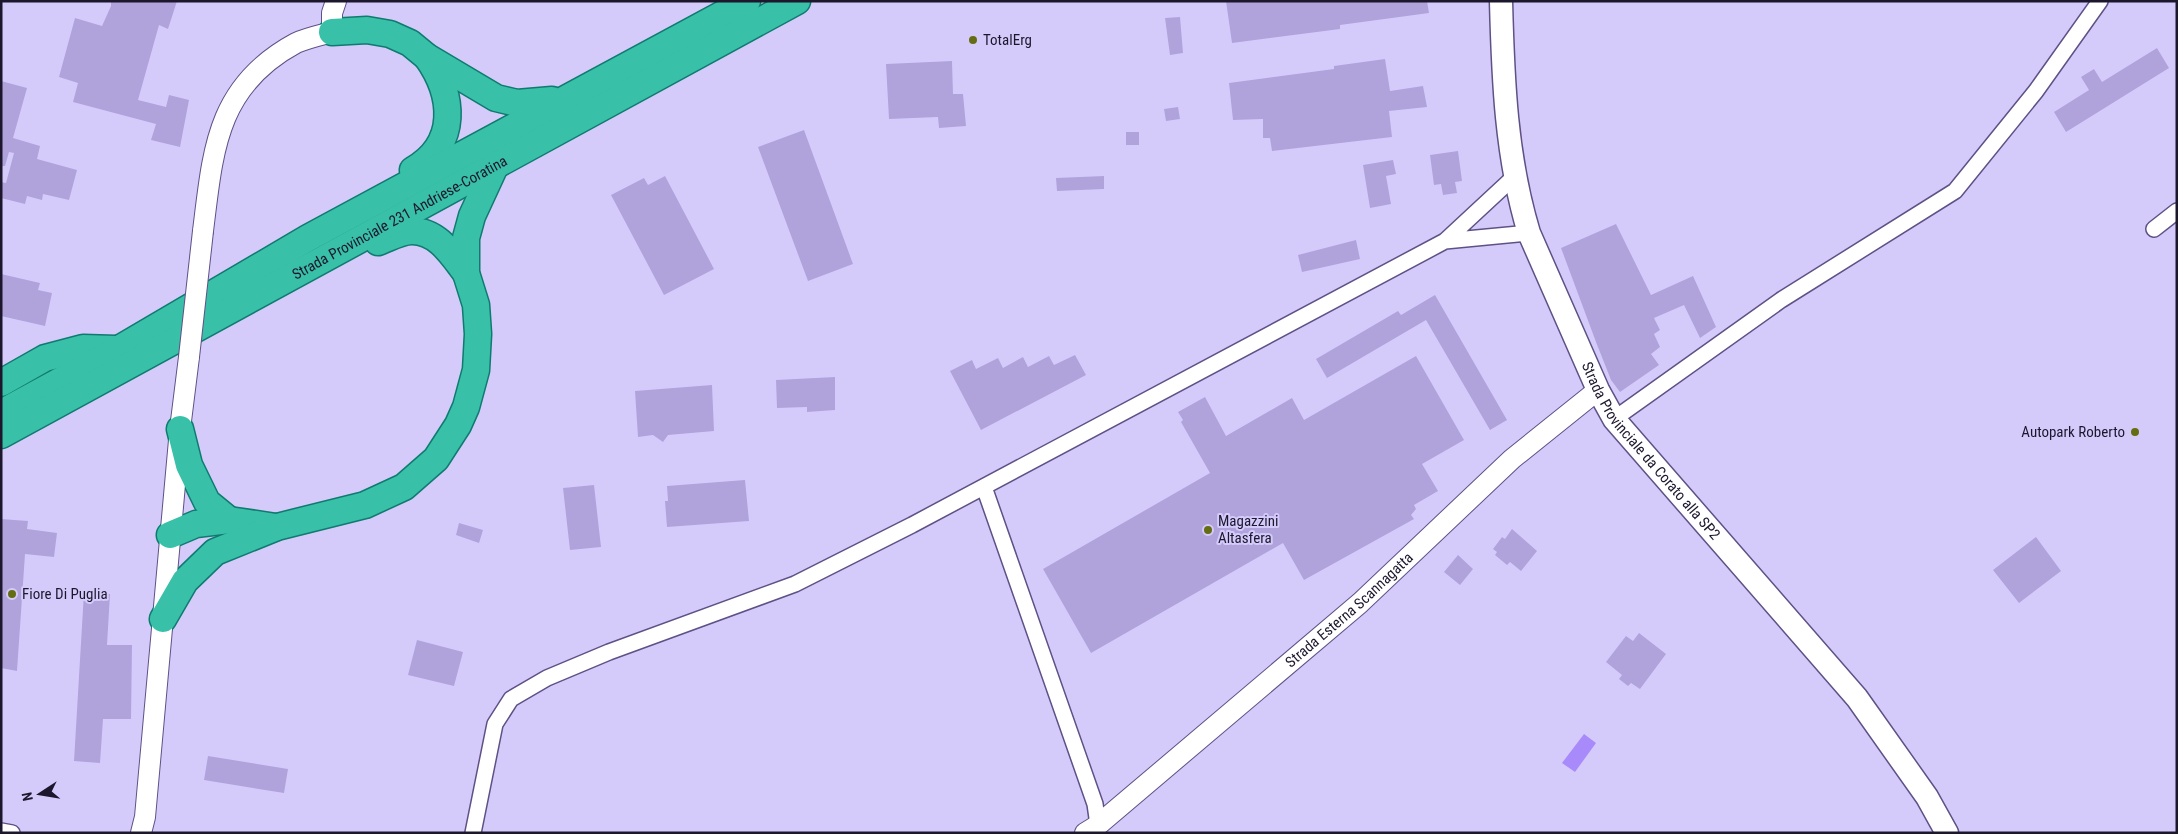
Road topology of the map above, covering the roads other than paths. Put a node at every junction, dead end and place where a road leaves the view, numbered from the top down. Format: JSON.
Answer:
{"nodes":[{"id":1,"x":336,"y":1,"type":"edge"},
{"id":2,"x":747,"y":1,"type":"edge"},
{"id":3,"x":797,"y":1,"type":"edge"},
{"id":4,"x":1501,"y":1,"type":"edge"},
{"id":5,"x":2100,"y":1,"type":"edge"},
{"id":6,"x":332,"y":32,"type":"junction"},
{"id":7,"x":427,"y":57,"type":"junction"},
{"id":8,"x":562,"y":100,"type":"junction"},
{"id":9,"x":496,"y":164,"type":"junction"},
{"id":10,"x":1515,"y":176,"type":"junction"},
{"id":11,"x":2177,"y":211,"type":"edge"},
{"id":12,"x":2154,"y":229,"type":"dead end"},
{"id":13,"x":1529,"y":233,"type":"junction"},
{"id":14,"x":308,"y":238,"type":"junction"},
{"id":15,"x":1445,"y":241,"type":"junction"},
{"id":16,"x":335,"y":252,"type":"junction"},
{"id":17,"x":466,"y":273,"type":"junction"},
{"id":18,"x":119,"y":349,"type":"junction"},
{"id":19,"x":1,"y":383,"type":"edge"},
{"id":20,"x":1598,"y":390,"type":"junction"},
{"id":21,"x":1,"y":412,"type":"edge"},
{"id":22,"x":1614,"y":418,"type":"junction"},
{"id":23,"x":180,"y":429,"type":"junction"},
{"id":24,"x":1,"y":435,"type":"edge"},
{"id":25,"x":984,"y":487,"type":"junction"},
{"id":26,"x":229,"y":520,"type":"junction"},
{"id":27,"x":277,"y":527,"type":"junction"},
{"id":28,"x":170,"y":534,"type":"junction"},
{"id":29,"x":215,"y":552,"type":"junction"},
{"id":30,"x":163,"y":619,"type":"junction"},
{"id":31,"x":1092,"y":829,"type":"edge"},
{"id":32,"x":1,"y":831,"type":"edge"},
{"id":33,"x":12,"y":833,"type":"edge"},
{"id":34,"x":140,"y":833,"type":"edge"},
{"id":35,"x":473,"y":833,"type":"edge"},
{"id":36,"x":1946,"y":833,"type":"edge"}],
"edges":[{"from":1,"to":6,"type":"street"},
{"from":2,"to":8,"type":"highway","name":"Strada Provinciale 231 Andriese-Coratina"},
{"from":3,"to":9,"type":"highway","name":"Strada Provinciale 231 Andriese-Coratina"},
{"from":4,"to":10,"type":"main road","name":"Strada Provinciale da Corato alla SP2"},
{"from":5,"to":22,"type":"street"},
{"from":6,"to":7,"type":"highway"},
{"from":6,"to":23,"type":"street","bridge":true},
{"from":7,"to":8,"type":"highway"},
{"from":7,"to":14,"type":"highway"},
{"from":8,"to":14,"type":"highway","name":"Strada Provinciale 231 Andriese-Coratina"},
{"from":9,"to":16,"type":"highway","name":"Strada Provinciale 231 Andriese-Coratina"},
{"from":9,"to":17,"type":"highway"},
{"from":10,"to":13,"type":"main road","name":"Strada Provinciale da Corato alla SP2"},
{"from":10,"to":15,"type":"street"},
{"from":11,"to":12,"type":"street"},
{"from":13,"to":15,"type":"street"},
{"from":13,"to":20,"type":"main road","name":"Strada Provinciale da Corato alla SP2"},
{"from":14,"to":18,"type":"highway","name":"Strada Provinciale 231 Andriese-Coratina"},
{"from":15,"to":25,"type":"street"},
{"from":16,"to":17,"type":"highway"},
{"from":16,"to":24,"type":"highway","name":"Strada Provinciale 231 Andriese-Coratina"},
{"from":17,"to":27,"type":"highway"},
{"from":18,"to":19,"type":"highway"},
{"from":18,"to":21,"type":"highway","name":"Strada Provinciale 231 Andriese-Coratina"},
{"from":20,"to":22,"type":"main road","name":"Strada Provinciale da Corato alla SP2"},
{"from":20,"to":31,"type":"street","name":"Strada Esterna Scannagatta"},
{"from":22,"to":36,"type":"main road","name":"Strada Provinciale da Corato alla SP2"},
{"from":23,"to":26,"type":"highway"},
{"from":23,"to":28,"type":"street"},
{"from":25,"to":31,"type":"street"},
{"from":25,"to":35,"type":"street"},
{"from":26,"to":27,"type":"highway"},
{"from":26,"to":28,"type":"highway"},
{"from":27,"to":29,"type":"highway"},
{"from":28,"to":29,"type":"highway"},
{"from":28,"to":30,"type":"street"},
{"from":29,"to":30,"type":"highway"},
{"from":30,"to":34,"type":"street"},
{"from":32,"to":33,"type":"street"}]}
